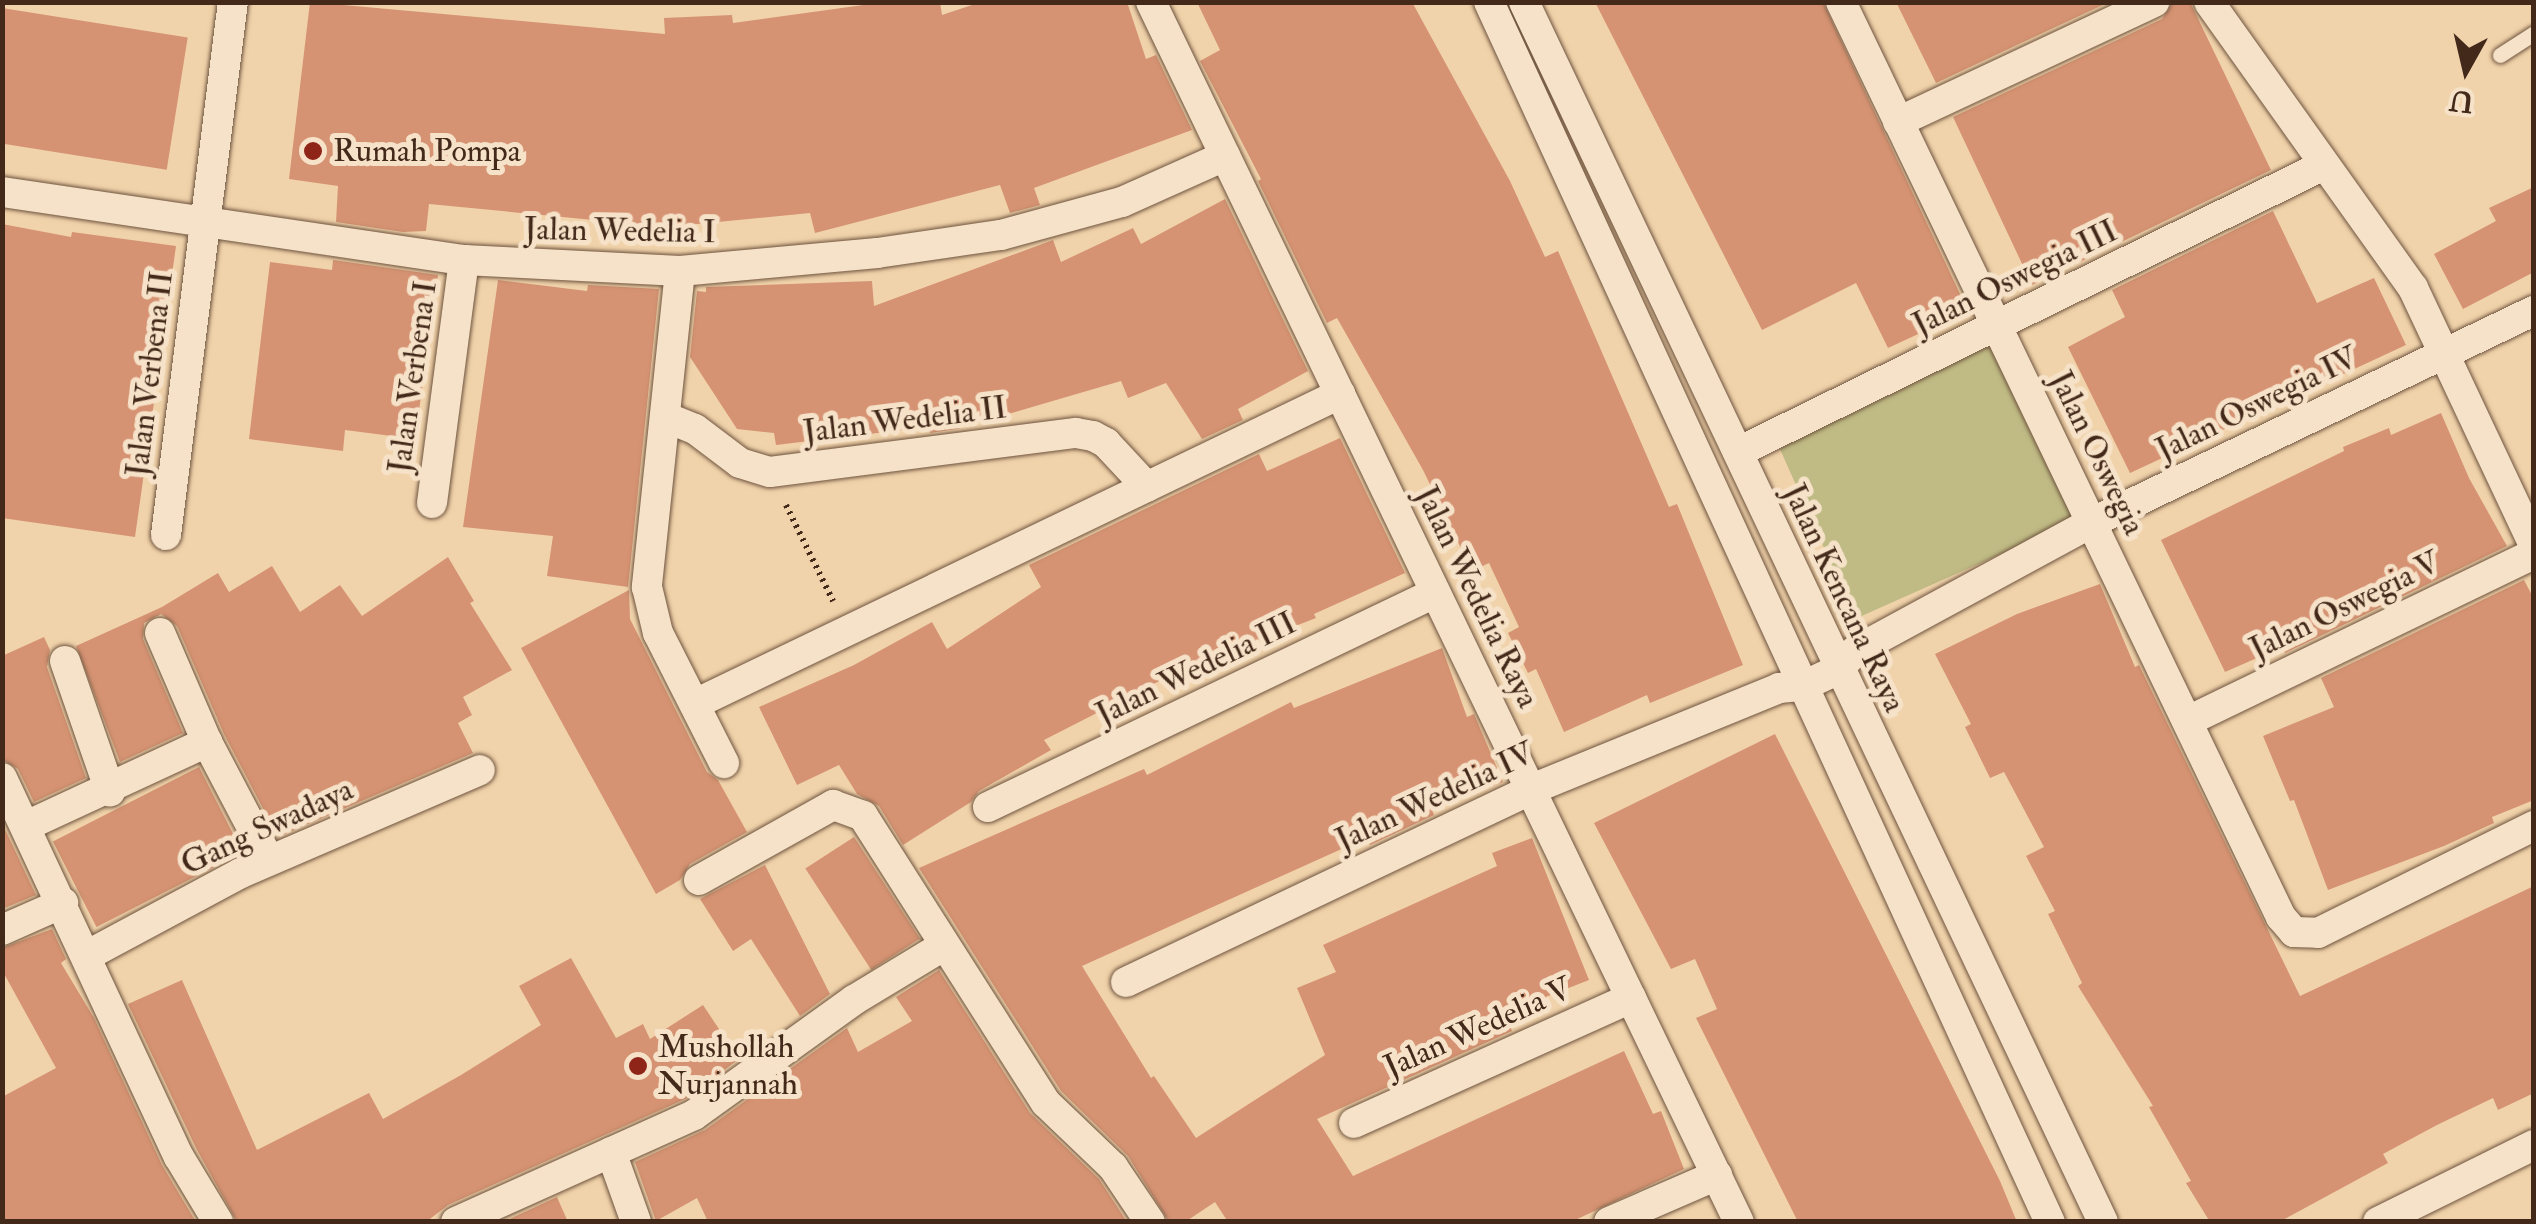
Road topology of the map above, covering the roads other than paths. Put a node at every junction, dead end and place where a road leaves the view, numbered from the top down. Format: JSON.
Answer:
{"nodes":[{"id":1,"x":233,"y":2,"type":"edge"},
{"id":2,"x":1151,"y":2,"type":"edge"},
{"id":3,"x":1489,"y":2,"type":"edge"},
{"id":4,"x":1524,"y":2,"type":"edge"},
{"id":5,"x":1841,"y":2,"type":"edge"},
{"id":6,"x":2154,"y":2,"type":"edge"},
{"id":7,"x":2209,"y":2,"type":"edge"},
{"id":8,"x":2534,"y":34,"type":"edge"},
{"id":9,"x":2500,"y":55,"type":"dead end"},
{"id":10,"x":1898,"y":122,"type":"junction"},
{"id":11,"x":1225,"y":156,"type":"junction"},
{"id":12,"x":2322,"y":166,"type":"junction"},
{"id":13,"x":2,"y":192,"type":"edge"},
{"id":14,"x":203,"y":222,"type":"junction"},
{"id":15,"x":464,"y":260,"type":"junction"},
{"id":16,"x":680,"y":271,"type":"junction"},
{"id":17,"x":2534,"y":312,"type":"edge"},
{"id":18,"x":1996,"y":326,"type":"junction"},
{"id":19,"x":2445,"y":353,"type":"junction"},
{"id":20,"x":1340,"y":394,"type":"junction"},
{"id":21,"x":665,"y":417,"type":"junction"},
{"id":22,"x":1738,"y":452,"type":"junction"},
{"id":23,"x":1147,"y":487,"type":"junction"},
{"id":24,"x":432,"y":503,"type":"dead end"},
{"id":25,"x":2091,"y":522,"type":"junction"},
{"id":26,"x":166,"y":535,"type":"dead end"},
{"id":27,"x":2534,"y":545,"type":"edge"},
{"id":28,"x":2534,"y":554,"type":"edge"},
{"id":29,"x":1434,"y":593,"type":"junction"},
{"id":30,"x":160,"y":633,"type":"dead end"},
{"id":31,"x":1841,"y":657,"type":"junction"},
{"id":32,"x":65,"y":660,"type":"dead end"},
{"id":33,"x":1793,"y":681,"type":"junction"},
{"id":34,"x":696,"y":704,"type":"junction"},
{"id":35,"x":2188,"y":722,"type":"junction"},
{"id":36,"x":207,"y":742,"type":"junction"},
{"id":37,"x":724,"y":763,"type":"dead end"},
{"id":38,"x":480,"y":770,"type":"dead end"},
{"id":39,"x":2,"y":778,"type":"edge"},
{"id":40,"x":1532,"y":789,"type":"junction"},
{"id":41,"x":110,"y":790,"type":"junction"},
{"id":42,"x":988,"y":807,"type":"dead end"},
{"id":43,"x":26,"y":826,"type":"junction"},
{"id":44,"x":2534,"y":826,"type":"edge"},
{"id":45,"x":269,"y":860,"type":"junction"},
{"id":46,"x":699,"y":880,"type":"dead end"},
{"id":47,"x":63,"y":903,"type":"junction"},
{"id":48,"x":2,"y":930,"type":"edge"},
{"id":49,"x":943,"y":946,"type":"junction"},
{"id":50,"x":88,"y":956,"type":"junction"},
{"id":51,"x":1126,"y":982,"type":"dead end"},
{"id":52,"x":1631,"y":998,"type":"junction"},
{"id":53,"x":1354,"y":1123,"type":"dead end"},
{"id":54,"x":2534,"y":1145,"type":"edge"},
{"id":55,"x":611,"y":1152,"type":"junction"},
{"id":56,"x":1717,"y":1175,"type":"junction"},
{"id":57,"x":218,"y":1222,"type":"edge"},
{"id":58,"x":456,"y":1222,"type":"edge"},
{"id":59,"x":636,"y":1222,"type":"edge"},
{"id":60,"x":1150,"y":1222,"type":"edge"},
{"id":61,"x":1609,"y":1222,"type":"edge"},
{"id":62,"x":1739,"y":1222,"type":"edge"},
{"id":63,"x":2050,"y":1222,"type":"edge"},
{"id":64,"x":2103,"y":1222,"type":"edge"},
{"id":65,"x":2378,"y":1222,"type":"edge"}],
"edges":[{"from":1,"to":14,"type":"street","name":"Jalan Verbena II"},
{"from":2,"to":11,"type":"street","name":"Jalan Wedelia Raya"},
{"from":3,"to":33,"type":"street"},
{"from":4,"to":22,"type":"street","name":"Jalan Kencana Raya"},
{"from":5,"to":10,"type":"street","name":"Jalan Oswegia"},
{"from":6,"to":10,"type":"street"},
{"from":7,"to":12,"type":"street"},
{"from":8,"to":9,"type":"lane"},
{"from":10,"to":18,"type":"street","name":"Jalan Oswegia"},
{"from":11,"to":16,"type":"street","name":"Jalan Wedelia I"},
{"from":11,"to":20,"type":"street","name":"Jalan Wedelia Raya"},
{"from":12,"to":18,"type":"street","name":"Jalan Oswegia III"},
{"from":12,"to":19,"type":"street"},
{"from":13,"to":14,"type":"street","name":"Jalan Wedelia I"},
{"from":14,"to":15,"type":"street","name":"Jalan Wedelia I"},
{"from":14,"to":26,"type":"street","name":"Jalan Verbena II"},
{"from":15,"to":16,"type":"street","name":"Jalan Wedelia I"},
{"from":15,"to":24,"type":"street","name":"Jalan Verbena I"},
{"from":16,"to":21,"type":"street"},
{"from":17,"to":19,"type":"street","name":"Jalan Oswegia IV"},
{"from":18,"to":22,"type":"street","name":"Jalan Oswegia III"},
{"from":18,"to":25,"type":"street","name":"Jalan Oswegia"},
{"from":19,"to":25,"type":"street","name":"Jalan Oswegia IV"},
{"from":19,"to":27,"type":"street"},
{"from":20,"to":23,"type":"street"},
{"from":20,"to":29,"type":"street","name":"Jalan Wedelia Raya"},
{"from":21,"to":23,"type":"street","name":"Jalan Wedelia II"},
{"from":21,"to":34,"type":"street"},
{"from":22,"to":31,"type":"street","name":"Jalan Kencana Raya"},
{"from":23,"to":34,"type":"street"},
{"from":25,"to":31,"type":"street","name":"Jalan Oswegia IV"},
{"from":25,"to":35,"type":"street","name":"Jalan Oswegia"},
{"from":28,"to":35,"type":"street","name":"Jalan Oswegia V"},
{"from":29,"to":40,"type":"street","name":"Jalan Wedelia Raya"},
{"from":29,"to":42,"type":"street","name":"Jalan Wedelia III"},
{"from":30,"to":36,"type":"street"},
{"from":31,"to":33,"type":"street","name":"Jalan Oswegia IV"},
{"from":31,"to":64,"type":"street","name":"Jalan Kencana Raya"},
{"from":32,"to":41,"type":"street"},
{"from":33,"to":40,"type":"street","name":"Jalan Wedelia IV"},
{"from":33,"to":63,"type":"street"},
{"from":34,"to":37,"type":"street"},
{"from":35,"to":44,"type":"street","name":"Jalan Oswegia"},
{"from":36,"to":41,"type":"street"},
{"from":36,"to":45,"type":"street"},
{"from":38,"to":45,"type":"street","name":"Gang Swadaya"},
{"from":39,"to":43,"type":"street"},
{"from":40,"to":51,"type":"street","name":"Jalan Wedelia IV"},
{"from":40,"to":52,"type":"street","name":"Jalan Wedelia Raya"},
{"from":41,"to":43,"type":"street"},
{"from":43,"to":47,"type":"street"},
{"from":45,"to":50,"type":"street","name":"Gang Swadaya"},
{"from":46,"to":49,"type":"street"},
{"from":47,"to":48,"type":"street"},
{"from":47,"to":50,"type":"street"},
{"from":49,"to":55,"type":"street"},
{"from":49,"to":60,"type":"street"},
{"from":50,"to":57,"type":"street"},
{"from":52,"to":53,"type":"street","name":"Jalan Wedelia V"},
{"from":52,"to":56,"type":"street","name":"Jalan Wedelia Raya"},
{"from":54,"to":65,"type":"street"},
{"from":55,"to":58,"type":"street"},
{"from":55,"to":59,"type":"street"},
{"from":56,"to":61,"type":"street"},
{"from":56,"to":62,"type":"street","name":"Jalan Wedelia Raya"}]}
